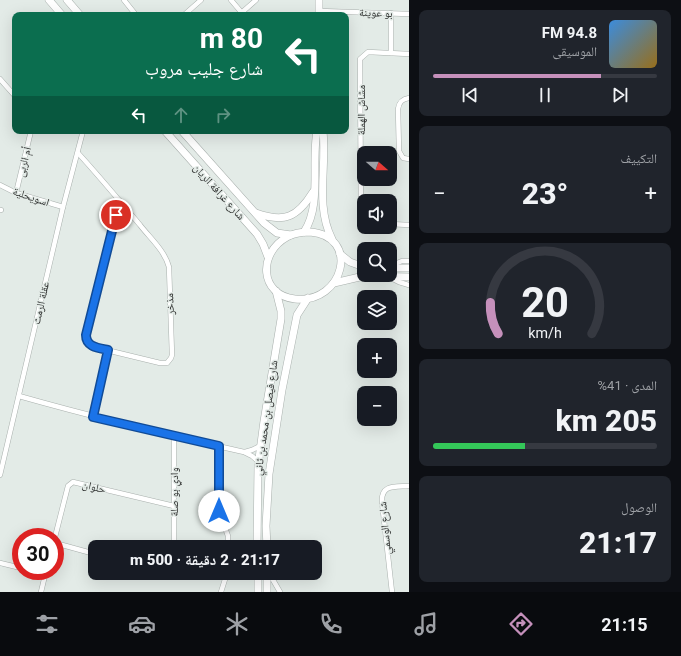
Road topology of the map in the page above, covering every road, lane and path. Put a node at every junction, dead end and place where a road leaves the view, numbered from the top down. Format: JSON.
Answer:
{"nodes":[{"id":1,"x":49,"y":0,"type":"edge"},
{"id":2,"x":67,"y":0,"type":"edge"},
{"id":3,"x":124,"y":0,"type":"edge"},
{"id":4,"x":201,"y":0,"type":"edge"},
{"id":5,"x":230,"y":0,"type":"edge"},
{"id":6,"x":256,"y":0,"type":"edge"},
{"id":7,"x":319,"y":0,"type":"edge"},
{"id":8,"x":59,"y":12,"type":"edge"},
{"id":9,"x":77,"y":12,"type":"edge"},
{"id":10,"x":134,"y":12,"type":"edge"},
{"id":11,"x":187,"y":12,"type":"edge"},
{"id":12,"x":239,"y":12,"type":"edge"},
{"id":13,"x":242,"y":12,"type":"edge"},
{"id":14,"x":319,"y":12,"type":"edge"},
{"id":15,"x":349,"y":13,"type":"edge"},
{"id":16,"x":391,"y":13,"type":"junction"},
{"id":17,"x":409,"y":14,"type":"edge"},
{"id":18,"x":391,"y":53,"type":"junction"},
{"id":19,"x":409,"y":54,"type":"edge"},
{"id":20,"x":0,"y":79,"type":"edge"},
{"id":21,"x":12,"y":93,"type":"edge"},
{"id":22,"x":409,"y":98,"type":"edge"},
{"id":23,"x":30,"y":134,"type":"edge"},
{"id":24,"x":82,"y":134,"type":"edge"},
{"id":25,"x":168,"y":134,"type":"edge"},
{"id":26,"x":185,"y":134,"type":"edge"},
{"id":27,"x":317,"y":134,"type":"edge"},
{"id":28,"x":323,"y":134,"type":"edge"},
{"id":29,"x":315,"y":150,"type":"junction"},
{"id":30,"x":323,"y":151,"type":"junction"},
{"id":31,"x":78,"y":152,"type":"junction"},
{"id":32,"x":409,"y":159,"type":"edge"},
{"id":33,"x":0,"y":185,"type":"edge"},
{"id":34,"x":314,"y":190,"type":"junction"},
{"id":35,"x":16,"y":193,"type":"junction"},
{"id":36,"x":361,"y":194,"type":"edge"},
{"id":37,"x":119,"y":200,"type":"junction"},
{"id":38,"x":63,"y":207,"type":"junction"},
{"id":39,"x":254,"y":212,"type":"junction"},
{"id":40,"x":397,"y":224,"type":"edge"},
{"id":41,"x":409,"y":225,"type":"edge"},
{"id":42,"x":304,"y":232,"type":"junction"},
{"id":43,"x":291,"y":235,"type":"junction"},
{"id":44,"x":334,"y":243,"type":"junction"},
{"id":45,"x":340,"y":254,"type":"junction"},
{"id":46,"x":268,"y":257,"type":"junction"},
{"id":47,"x":409,"y":261,"type":"edge"},
{"id":48,"x":357,"y":264,"type":"edge"},
{"id":49,"x":397,"y":264,"type":"edge"},
{"id":50,"x":397,"y":267,"type":"edge"},
{"id":51,"x":409,"y":268,"type":"edge"},
{"id":52,"x":397,"y":277,"type":"edge"},
{"id":53,"x":409,"y":277,"type":"edge"},
{"id":54,"x":357,"y":278,"type":"edge"},
{"id":55,"x":397,"y":282,"type":"edge"},
{"id":56,"x":334,"y":283,"type":"junction"},
{"id":57,"x":409,"y":285,"type":"edge"},
{"id":58,"x":276,"y":291,"type":"junction"},
{"id":59,"x":308,"y":298,"type":"junction"},
{"id":60,"x":108,"y":350,"type":"junction"},
{"id":61,"x":19,"y":396,"type":"junction"},
{"id":62,"x":93,"y":417,"type":"junction"},
{"id":63,"x":174,"y":437,"type":"junction"},
{"id":64,"x":219,"y":446,"type":"junction"},
{"id":65,"x":260,"y":446,"type":"junction"},
{"id":66,"x":244,"y":452,"type":"junction"},
{"id":67,"x":259,"y":462,"type":"junction"},
{"id":68,"x":1,"y":464,"type":"edge"},
{"id":69,"x":0,"y":475,"type":"edge"},
{"id":70,"x":409,"y":486,"type":"edge"},
{"id":71,"x":174,"y":506,"type":"junction"},
{"id":72,"x":57,"y":528,"type":"edge"},
{"id":73,"x":174,"y":540,"type":"edge"},
{"id":74,"x":228,"y":540,"type":"edge"},
{"id":75,"x":257,"y":540,"type":"edge"},
{"id":76,"x":267,"y":540,"type":"edge"},
{"id":77,"x":64,"y":546,"type":"edge"},
{"id":78,"x":88,"y":552,"type":"edge"},
{"id":79,"x":0,"y":563,"type":"edge"},
{"id":80,"x":12,"y":566,"type":"edge"},
{"id":81,"x":44,"y":580,"type":"edge"},
{"id":82,"x":225,"y":580,"type":"edge"},
{"id":83,"x":258,"y":580,"type":"edge"},
{"id":84,"x":268,"y":580,"type":"edge"},
{"id":85,"x":272,"y":580,"type":"edge"},
{"id":86,"x":41,"y":592,"type":"edge"},
{"id":87,"x":221,"y":592,"type":"edge"},
{"id":88,"x":258,"y":592,"type":"edge"},
{"id":89,"x":267,"y":592,"type":"edge"},
{"id":90,"x":280,"y":592,"type":"edge"},
{"id":91,"x":392,"y":592,"type":"edge"}],
"edges":[{"from":1,"to":8,"type":"street"},
{"from":2,"to":9,"type":"street"},
{"from":3,"to":10,"type":"street"},
{"from":4,"to":11,"type":"street"},
{"from":5,"to":12,"type":"street"},
{"from":6,"to":13,"type":"street"},
{"from":7,"to":14,"type":"street"},
{"from":15,"to":16,"type":"street","name":"بو عوينة"},
{"from":16,"to":17,"type":"street","name":"بو عوينة"},
{"from":16,"to":18,"type":"street"},
{"from":18,"to":19,"type":"street","name":"مشاش الهملة"},
{"from":18,"to":36,"type":"street","name":"مشاش الهملة"},
{"from":20,"to":21,"type":"street"},
{"from":22,"to":32,"type":"street"},
{"from":23,"to":35,"type":"street","name":"أم الربى"},
{"from":24,"to":31,"type":"street","name":"عقلة الرمث"},
{"from":25,"to":46,"type":"street","name":"شارع غرافة الريان"},
{"from":26,"to":39,"type":"street","name":"شارع غرافة الريان"},
{"from":27,"to":29,"type":"street"},
{"from":28,"to":30,"type":"street"},
{"from":29,"to":30,"type":"street"},
{"from":29,"to":34,"type":"street"},
{"from":30,"to":44,"type":"street"},
{"from":31,"to":37,"type":"street","name":"مذخر"},
{"from":31,"to":38,"type":"street","name":"عقلة الرمث"},
{"from":33,"to":35,"type":"street","name":"اسويحلية"},
{"from":34,"to":39,"type":"street"},
{"from":34,"to":42,"type":"street"},
{"from":35,"to":38,"type":"street","name":"اسويحلية"},
{"from":37,"to":60,"type":"street","name":"مذخر"},
{"from":37,"to":60,"type":"street","name":"مذخر"},
{"from":38,"to":61,"type":"street","name":"عقلة الرمث"},
{"from":39,"to":43,"type":"street","name":"شارع غرافة الريان"},
{"from":40,"to":41,"type":"street"},
{"from":42,"to":43,"type":"street"},
{"from":42,"to":44,"type":"street"},
{"from":43,"to":46,"type":"street"},
{"from":44,"to":45,"type":"street"},
{"from":45,"to":48,"type":"street"},
{"from":45,"to":56,"type":"street"},
{"from":46,"to":58,"type":"street"},
{"from":47,"to":49,"type":"street"},
{"from":50,"to":51,"type":"street"},
{"from":52,"to":53,"type":"street"},
{"from":54,"to":56,"type":"street"},
{"from":55,"to":57,"type":"street"},
{"from":56,"to":59,"type":"street"},
{"from":58,"to":59,"type":"street"},
{"from":58,"to":65,"type":"street","name":"شارع فيصل بن محمد بن ثاني"},
{"from":59,"to":76,"type":"street","name":"شارع فيصل بن محمد بن ثاني"},
{"from":60,"to":62,"type":"street"},
{"from":61,"to":62,"type":"street"},
{"from":61,"to":68,"type":"street","name":"عقلة الرمث"},
{"from":62,"to":63,"type":"street"},
{"from":63,"to":64,"type":"street"},
{"from":63,"to":71,"type":"street","name":"وادي بو صلة"},
{"from":64,"to":66,"type":"street"},
{"from":64,"to":74,"type":"street"},
{"from":65,"to":66,"type":"street"},
{"from":65,"to":67,"type":"street","name":"شارع فيصل بن محمد بن ثاني"},
{"from":66,"to":67,"type":"street"},
{"from":67,"to":75,"type":"street","name":"شارع فيصل بن محمد بن ثاني"},
{"from":68,"to":69,"type":"street","name":"عقلة الرمث"},
{"from":70,"to":91,"type":"street","name":"شارع الوسمي"},
{"from":71,"to":72,"type":"street","name":"حلوان"},
{"from":71,"to":73,"type":"street","name":"وادي بو صلة"},
{"from":77,"to":78,"type":"street"},
{"from":79,"to":80,"type":"street"},
{"from":81,"to":86,"type":"street"},
{"from":82,"to":87,"type":"street"},
{"from":83,"to":88,"type":"street"},
{"from":84,"to":89,"type":"street"},
{"from":85,"to":90,"type":"street"}]}
